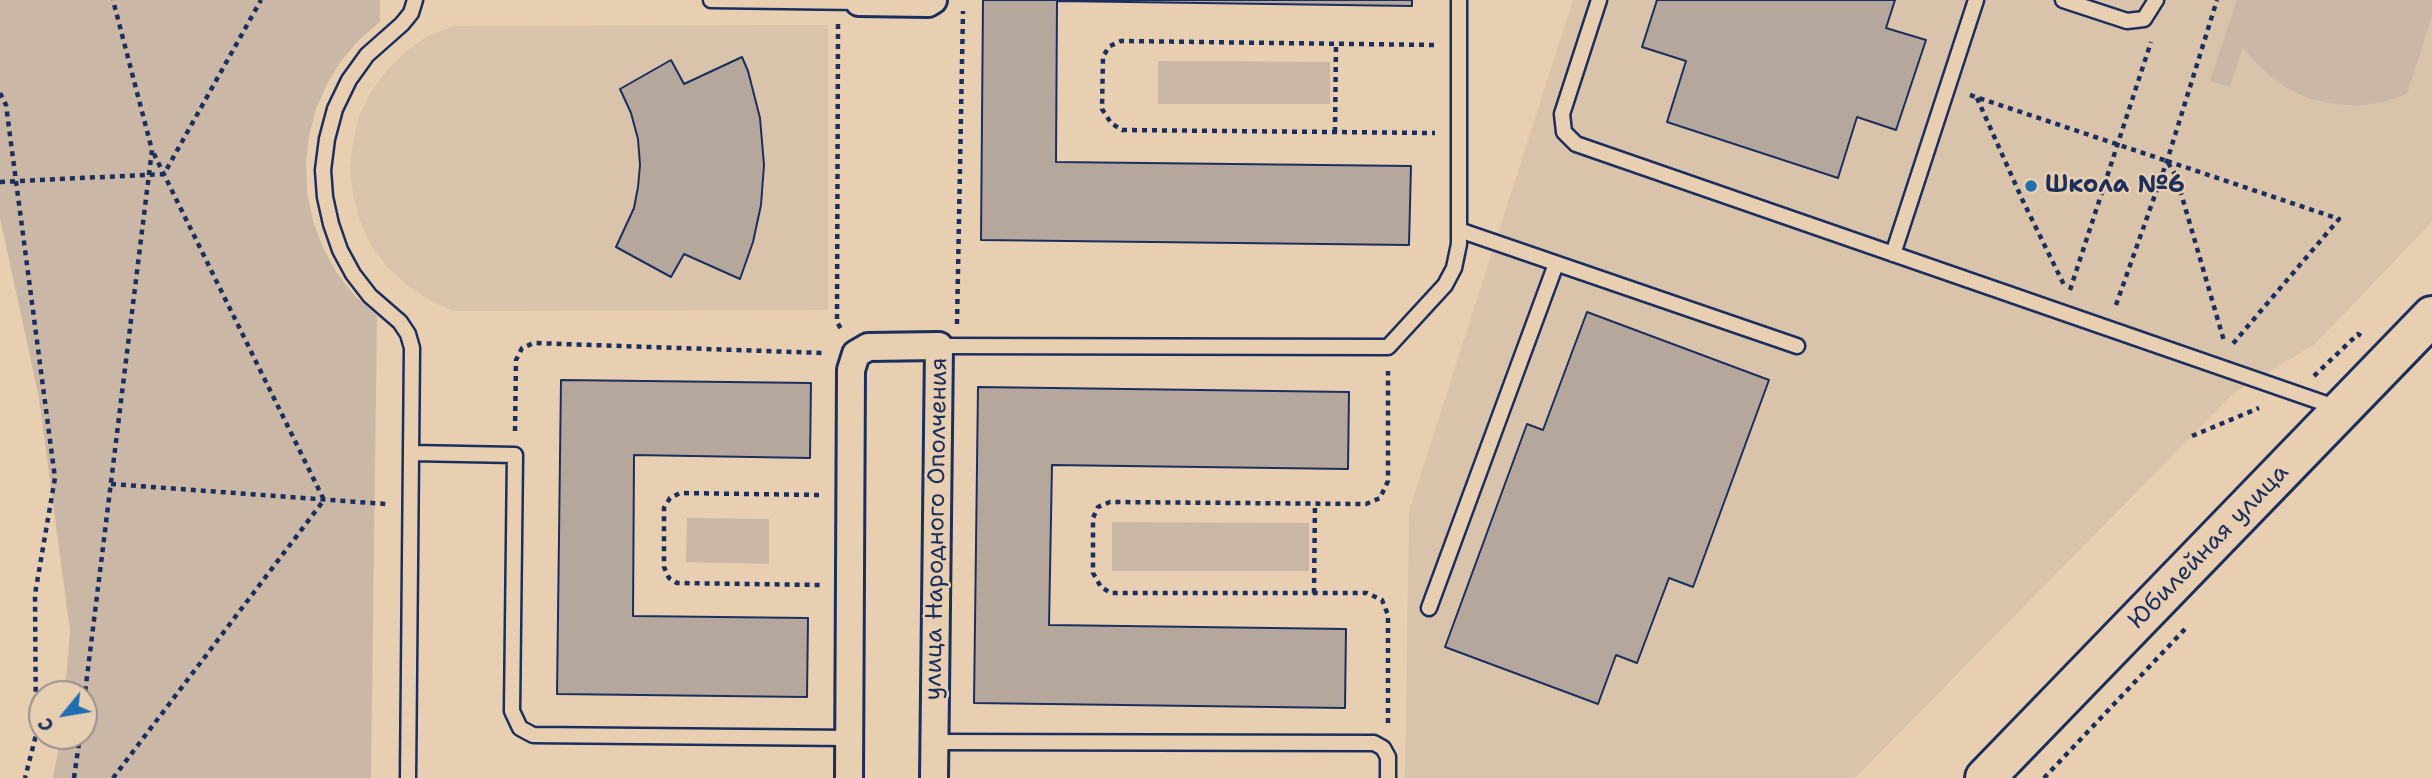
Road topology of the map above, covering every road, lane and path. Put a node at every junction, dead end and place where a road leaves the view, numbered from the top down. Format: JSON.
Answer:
{"nodes":[{"id":1,"x":113,"y":0,"type":"edge"},
{"id":2,"x":261,"y":0,"type":"edge"},
{"id":3,"x":415,"y":0,"type":"edge"},
{"id":4,"x":711,"y":0,"type":"edge"},
{"id":5,"x":1459,"y":0,"type":"edge"},
{"id":6,"x":1599,"y":0,"type":"edge"},
{"id":7,"x":1976,"y":0,"type":"edge"},
{"id":8,"x":2063,"y":0,"type":"edge"},
{"id":9,"x":2156,"y":0,"type":"edge"},
{"id":10,"x":2217,"y":0,"type":"edge"},
{"id":11,"x":852,"y":1,"type":"edge"},
{"id":12,"x":930,"y":1,"type":"edge"},
{"id":13,"x":2144,"y":19,"type":"junction"},
{"id":14,"x":1336,"y":44,"type":"junction"},
{"id":15,"x":1459,"y":45,"type":"junction"},
{"id":16,"x":1947,"y":88,"type":"junction"},
{"id":17,"x":0,"y":93,"type":"edge"},
{"id":18,"x":1976,"y":97,"type":"junction"},
{"id":19,"x":1335,"y":132,"type":"junction"},
{"id":20,"x":1460,"y":134,"type":"junction"},
{"id":21,"x":2117,"y":145,"type":"junction"},
{"id":22,"x":152,"y":150,"type":"junction"},
{"id":23,"x":2167,"y":161,"type":"junction"},
{"id":24,"x":164,"y":174,"type":"junction"},
{"id":25,"x":149,"y":175,"type":"junction"},
{"id":26,"x":16,"y":181,"type":"junction"},
{"id":27,"x":0,"y":182,"type":"edge"},
{"id":28,"x":1459,"y":230,"type":"junction"},
{"id":29,"x":1893,"y":254,"type":"junction"},
{"id":30,"x":1556,"y":264,"type":"junction"},
{"id":31,"x":2432,"y":316,"type":"edge"},
{"id":32,"x":2108,"y":328,"type":"junction"},
{"id":33,"x":947,"y":346,"type":"junction"},
{"id":34,"x":1797,"y":346,"type":"dead end"},
{"id":35,"x":1388,"y":347,"type":"junction"},
{"id":36,"x":856,"y":354,"type":"junction"},
{"id":37,"x":2295,"y":393,"type":"junction"},
{"id":38,"x":2343,"y":410,"type":"junction"},
{"id":39,"x":2192,"y":436,"type":"dead end"},
{"id":40,"x":411,"y":453,"type":"junction"},
{"id":41,"x":515,"y":455,"type":"junction"},
{"id":42,"x":111,"y":484,"type":"junction"},
{"id":43,"x":851,"y":496,"type":"junction"},
{"id":44,"x":324,"y":500,"type":"junction"},
{"id":45,"x":1315,"y":503,"type":"junction"},
{"id":46,"x":411,"y":505,"type":"junction"},
{"id":47,"x":850,"y":585,"type":"junction"},
{"id":48,"x":1314,"y":593,"type":"junction"},
{"id":49,"x":1429,"y":608,"type":"dead end"},
{"id":50,"x":87,"y":680,"type":"edge"},
{"id":51,"x":849,"y":738,"type":"junction"},
{"id":52,"x":934,"y":741,"type":"junction"},
{"id":53,"x":1383,"y":748,"type":"junction"},
{"id":54,"x":78,"y":750,"type":"edge"},
{"id":55,"x":25,"y":778,"type":"edge"},
{"id":56,"x":74,"y":778,"type":"edge"},
{"id":57,"x":113,"y":778,"type":"edge"},
{"id":58,"x":408,"y":778,"type":"edge"},
{"id":59,"x":849,"y":778,"type":"edge"},
{"id":60,"x":934,"y":778,"type":"edge"},
{"id":61,"x":1388,"y":778,"type":"edge"},
{"id":62,"x":1985,"y":778,"type":"edge"}],
"edges":[{"from":1,"to":22,"type":"path"},
{"from":2,"to":24,"type":"path"},
{"from":3,"to":40,"type":"lane"},
{"from":4,"to":11,"type":"lane"},
{"from":5,"to":15,"type":"lane"},
{"from":6,"to":29,"type":"lane"},
{"from":7,"to":16,"type":"lane"},
{"from":8,"to":13,"type":"lane"},
{"from":9,"to":13,"type":"lane"},
{"from":10,"to":23,"type":"path"},
{"from":11,"to":12,"type":"street"},
{"from":11,"to":36,"type":"path"},
{"from":12,"to":33,"type":"path","name":"улица Народного Ополчения"},
{"from":13,"to":21,"type":"path"},
{"from":14,"to":15,"type":"path"},
{"from":14,"to":19,"type":"path"},
{"from":14,"to":19,"type":"path"},
{"from":15,"to":20,"type":"lane"},
{"from":16,"to":18,"type":"path"},
{"from":16,"to":29,"type":"lane"},
{"from":17,"to":26,"type":"path"},
{"from":18,"to":21,"type":"path"},
{"from":18,"to":21,"type":"path"},
{"from":19,"to":20,"type":"path"},
{"from":20,"to":28,"type":"lane"},
{"from":21,"to":23,"type":"path"},
{"from":22,"to":24,"type":"path"},
{"from":22,"to":25,"type":"path"},
{"from":23,"to":23,"type":"path"},
{"from":23,"to":32,"type":"path"},
{"from":24,"to":25,"type":"path"},
{"from":24,"to":44,"type":"path"},
{"from":25,"to":26,"type":"path"},
{"from":25,"to":42,"type":"path"},
{"from":26,"to":27,"type":"path"},
{"from":26,"to":55,"type":"path"},
{"from":28,"to":30,"type":"lane"},
{"from":28,"to":35,"type":"lane"},
{"from":29,"to":32,"type":"lane"},
{"from":30,"to":34,"type":"lane"},
{"from":30,"to":49,"type":"lane"},
{"from":31,"to":38,"type":"main road","name":"Юбилейная улица"},
{"from":32,"to":37,"type":"lane"},
{"from":33,"to":35,"type":"lane"},
{"from":33,"to":36,"type":"street"},
{"from":33,"to":52,"type":"street","name":"улица Народного Ополчения"},
{"from":35,"to":45,"type":"path"},
{"from":36,"to":41,"type":"path"},
{"from":36,"to":43,"type":"street"},
{"from":37,"to":38,"type":"lane"},
{"from":37,"to":39,"type":"path"},
{"from":38,"to":62,"type":"main road","name":"Юбилейная улица"},
{"from":40,"to":41,"type":"lane"},
{"from":40,"to":46,"type":"lane"},
{"from":41,"to":51,"type":"lane"},
{"from":42,"to":44,"type":"path"},
{"from":42,"to":50,"type":"path"},
{"from":43,"to":47,"type":"street"},
{"from":43,"to":47,"type":"path"},
{"from":44,"to":46,"type":"path"},
{"from":44,"to":57,"type":"path"},
{"from":45,"to":48,"type":"path"},
{"from":45,"to":48,"type":"path"},
{"from":46,"to":58,"type":"lane"},
{"from":47,"to":51,"type":"street"},
{"from":48,"to":53,"type":"path"},
{"from":51,"to":59,"type":"street"},
{"from":52,"to":53,"type":"lane"},
{"from":52,"to":60,"type":"street","name":"улица Народного Ополчения"},
{"from":53,"to":61,"type":"lane"},
{"from":54,"to":56,"type":"path"}]}
